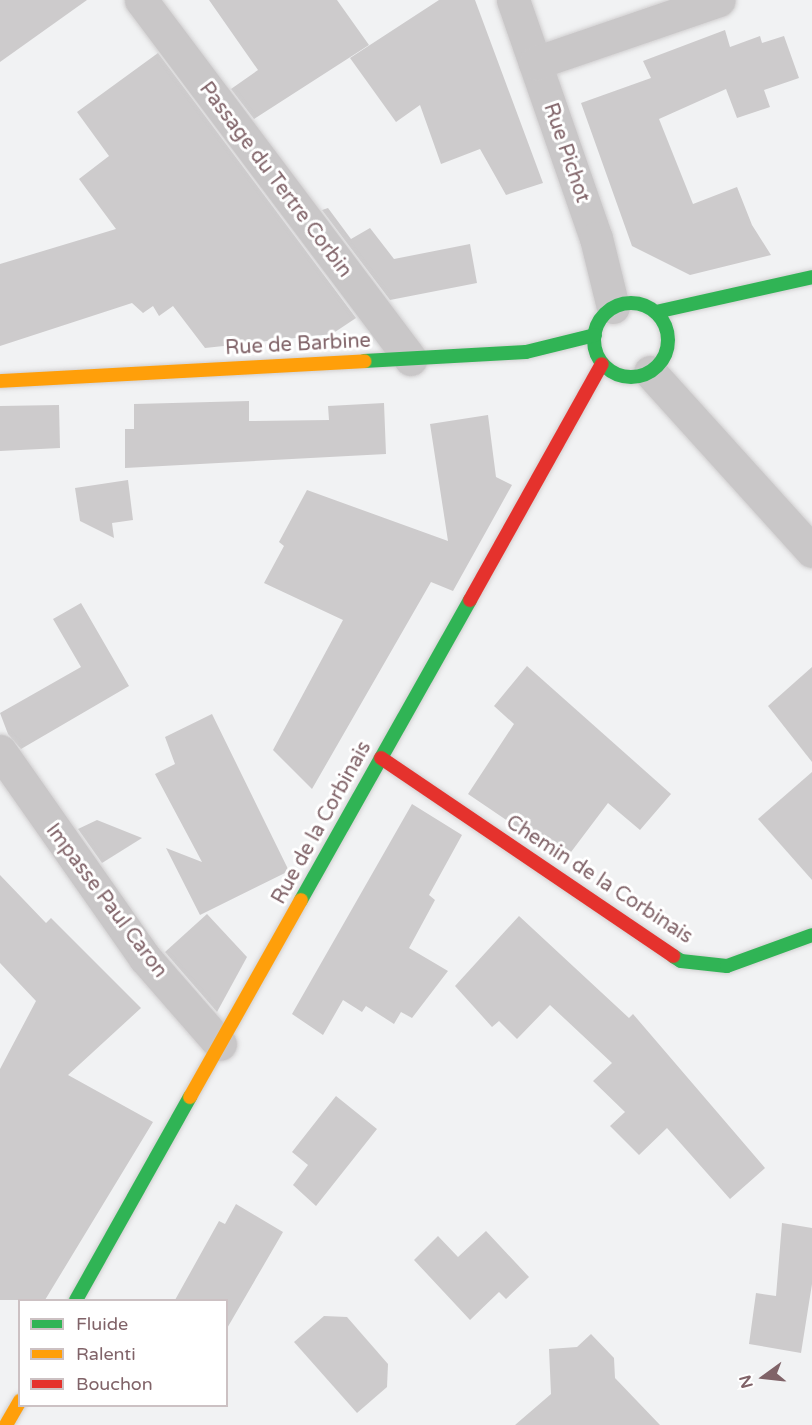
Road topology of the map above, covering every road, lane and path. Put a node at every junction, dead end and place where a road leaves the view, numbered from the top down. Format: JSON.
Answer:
{"nodes":[{"id":1,"x":141,"y":0,"type":"edge"},
{"id":2,"x":513,"y":0,"type":"edge"},
{"id":3,"x":719,"y":0,"type":"edge"},
{"id":4,"x":534,"y":63,"type":"junction"},
{"id":5,"x":812,"y":277,"type":"edge"},
{"id":6,"x":613,"y":307,"type":"junction"},
{"id":7,"x":656,"y":312,"type":"junction"},
{"id":8,"x":595,"y":335,"type":"junction"},
{"id":9,"x":411,"y":359,"type":"junction"},
{"id":10,"x":602,"y":364,"type":"junction"},
{"id":11,"x":650,"y":372,"type":"junction"},
{"id":12,"x":0,"y":381,"type":"edge"},
{"id":13,"x":812,"y":551,"type":"edge"},
{"id":14,"x":0,"y":751,"type":"edge"},
{"id":15,"x":381,"y":758,"type":"junction"},
{"id":16,"x":812,"y":935,"type":"edge"},
{"id":17,"x":220,"y":1044,"type":"junction"},
{"id":18,"x":77,"y":1299,"type":"edge"},
{"id":19,"x":18,"y":1404,"type":"edge"},
{"id":20,"x":6,"y":1425,"type":"edge"}],
"edges":[{"from":1,"to":9,"type":"street","name":"Passage du Tertre Corbin"},
{"from":2,"to":4,"type":"street","name":"Rue Pichot"},
{"from":3,"to":4,"type":"street"},
{"from":4,"to":6,"type":"street","name":"Rue Pichot"},
{"from":5,"to":7,"type":"street"},
{"from":6,"to":7,"type":"street"},
{"from":6,"to":8,"type":"street"},
{"from":7,"to":11,"type":"street"},
{"from":8,"to":9,"type":"street","name":"Rue de Barbine"},
{"from":8,"to":10,"type":"street"},
{"from":9,"to":12,"type":"street","name":"Rue de Barbine"},
{"from":10,"to":11,"type":"street"},
{"from":10,"to":15,"type":"street","name":"Rue de la Corbinais"},
{"from":11,"to":13,"type":"street"},
{"from":14,"to":17,"type":"street","name":"Impasse Paul Caron"},
{"from":15,"to":16,"type":"street","name":"Chemin de la Corbinais"},
{"from":15,"to":17,"type":"street","name":"Rue de la Corbinais"},
{"from":17,"to":18,"type":"street","name":"Rue de la Corbinais"},
{"from":19,"to":20,"type":"street"}]}
